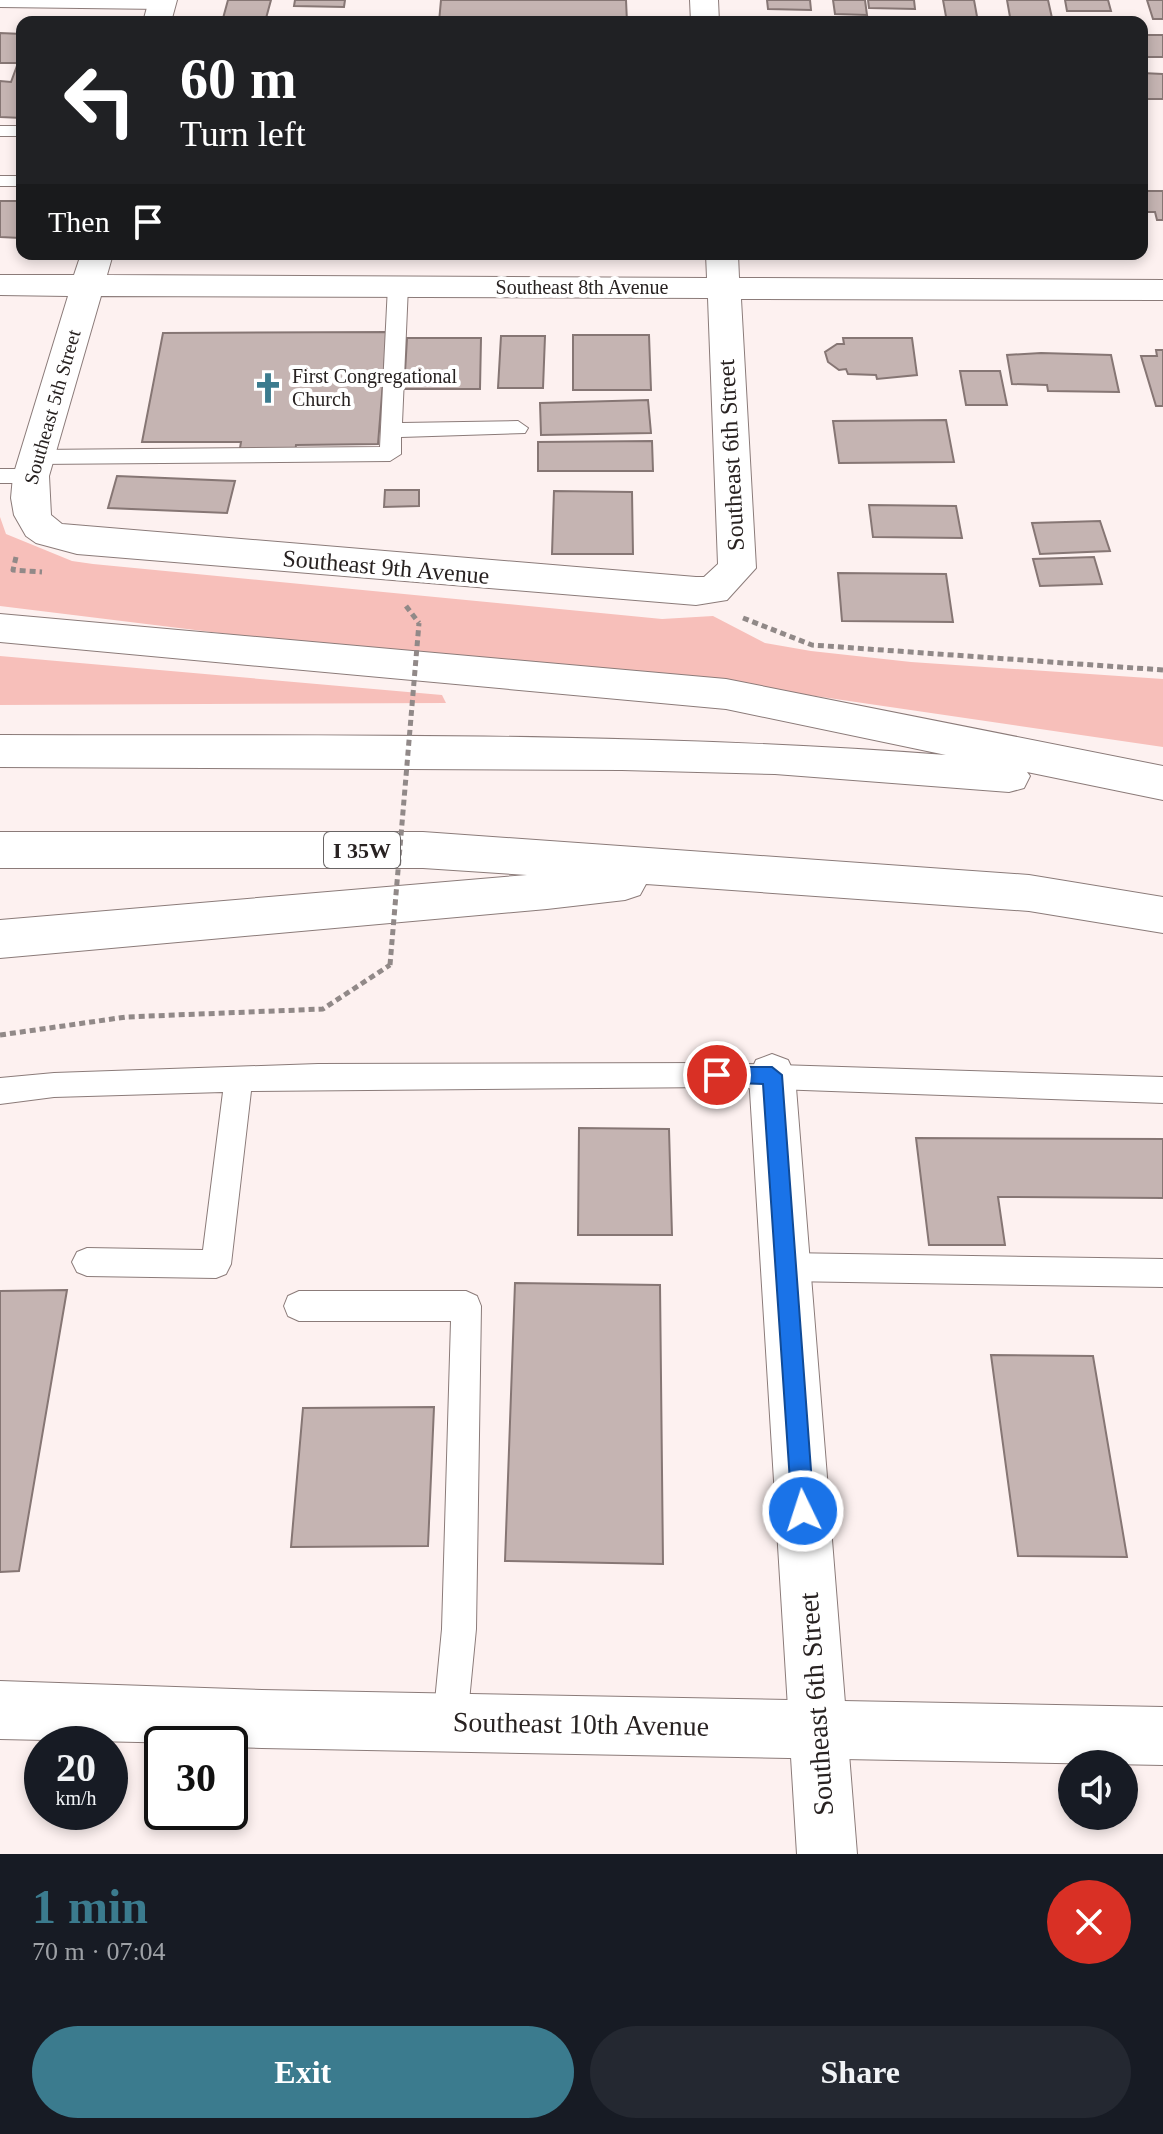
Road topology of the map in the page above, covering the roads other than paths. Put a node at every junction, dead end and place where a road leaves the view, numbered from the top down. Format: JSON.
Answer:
{"nodes":[{"id":1,"x":0,"y":2,"type":"edge"},
{"id":2,"x":161,"y":9,"type":"edge"},
{"id":3,"x":92,"y":269,"type":"edge"},
{"id":4,"x":722,"y":272,"type":"edge"},
{"id":5,"x":0,"y":285,"type":"edge"},
{"id":6,"x":398,"y":286,"type":"junction"},
{"id":7,"x":1163,"y":290,"type":"edge"},
{"id":8,"x":518,"y":428,"type":"dead end"},
{"id":9,"x":391,"y":430,"type":"junction"},
{"id":10,"x":22,"y":469,"type":"edge"},
{"id":11,"x":115,"y":544,"type":"joint"},
{"id":12,"x":658,"y":590,"type":"joint"},
{"id":13,"x":0,"y":628,"type":"edge"},
{"id":14,"x":0,"y":751,"type":"edge"},
{"id":15,"x":1163,"y":783,"type":"edge"},
{"id":16,"x":1163,"y":796,"type":"edge"},
{"id":17,"x":0,"y":850,"type":"edge"},
{"id":18,"x":723,"y":869,"type":"junction"},
{"id":19,"x":1163,"y":915,"type":"edge"},
{"id":20,"x":0,"y":939,"type":"edge"},
{"id":21,"x":772,"y":1075,"type":"junction"},
{"id":22,"x":239,"y":1078,"type":"junction"},
{"id":23,"x":1163,"y":1090,"type":"edge"},
{"id":24,"x":0,"y":1091,"type":"edge"},
{"id":25,"x":87,"y":1262,"type":"dead end"},
{"id":26,"x":786,"y":1267,"type":"junction"},
{"id":27,"x":1163,"y":1273,"type":"edge"},
{"id":28,"x":299,"y":1306,"type":"dead end"},
{"id":29,"x":0,"y":1710,"type":"edge"},
{"id":30,"x":450,"y":1722,"type":"junction"},
{"id":31,"x":817,"y":1729,"type":"junction"},
{"id":32,"x":1163,"y":1736,"type":"edge"},
{"id":33,"x":827,"y":1854,"type":"edge"}],
"edges":[{"from":1,"to":2,"type":"lane"},
{"from":3,"to":5,"type":"main road","name":"Southeast 8th Avenue"},
{"from":3,"to":6,"type":"main road","name":"Southeast 8th Avenue"},
{"from":3,"to":10,"type":"main road","name":"Southeast 5th Street"},
{"from":4,"to":6,"type":"main road","name":"Southeast 8th Avenue"},
{"from":4,"to":7,"type":"main road","name":"Southeast 8th Avenue"},
{"from":4,"to":12,"type":"main road","name":"Southeast 6th Street"},
{"from":6,"to":9,"type":"lane"},
{"from":8,"to":9,"type":"lane"},
{"from":9,"to":10,"type":"lane"},
{"from":10,"to":11,"type":"main road","name":"Southeast 5th Street"},
{"from":11,"to":12,"type":"main road","name":"Southeast 9th Avenue"},
{"from":13,"to":15,"type":"main road"},
{"from":14,"to":16,"type":"main road"},
{"from":17,"to":18,"type":"main road","number":"I 35W"},
{"from":18,"to":19,"type":"main road","number":"I 35W"},
{"from":18,"to":20,"type":"main road"},
{"from":21,"to":22,"type":"lane"},
{"from":21,"to":23,"type":"lane"},
{"from":21,"to":26,"type":"main road","name":"Southeast 6th Street"},
{"from":22,"to":24,"type":"lane"},
{"from":22,"to":25,"type":"lane"},
{"from":26,"to":27,"type":"lane"},
{"from":26,"to":31,"type":"main road","name":"Southeast 6th Street"},
{"from":28,"to":30,"type":"lane"},
{"from":29,"to":30,"type":"main road","name":"Southeast 10th Avenue"},
{"from":30,"to":31,"type":"main road","name":"Southeast 10th Avenue"},
{"from":31,"to":32,"type":"main road","name":"Southeast 10th Avenue"},
{"from":31,"to":33,"type":"main road","name":"Southeast 6th Street"}]}
